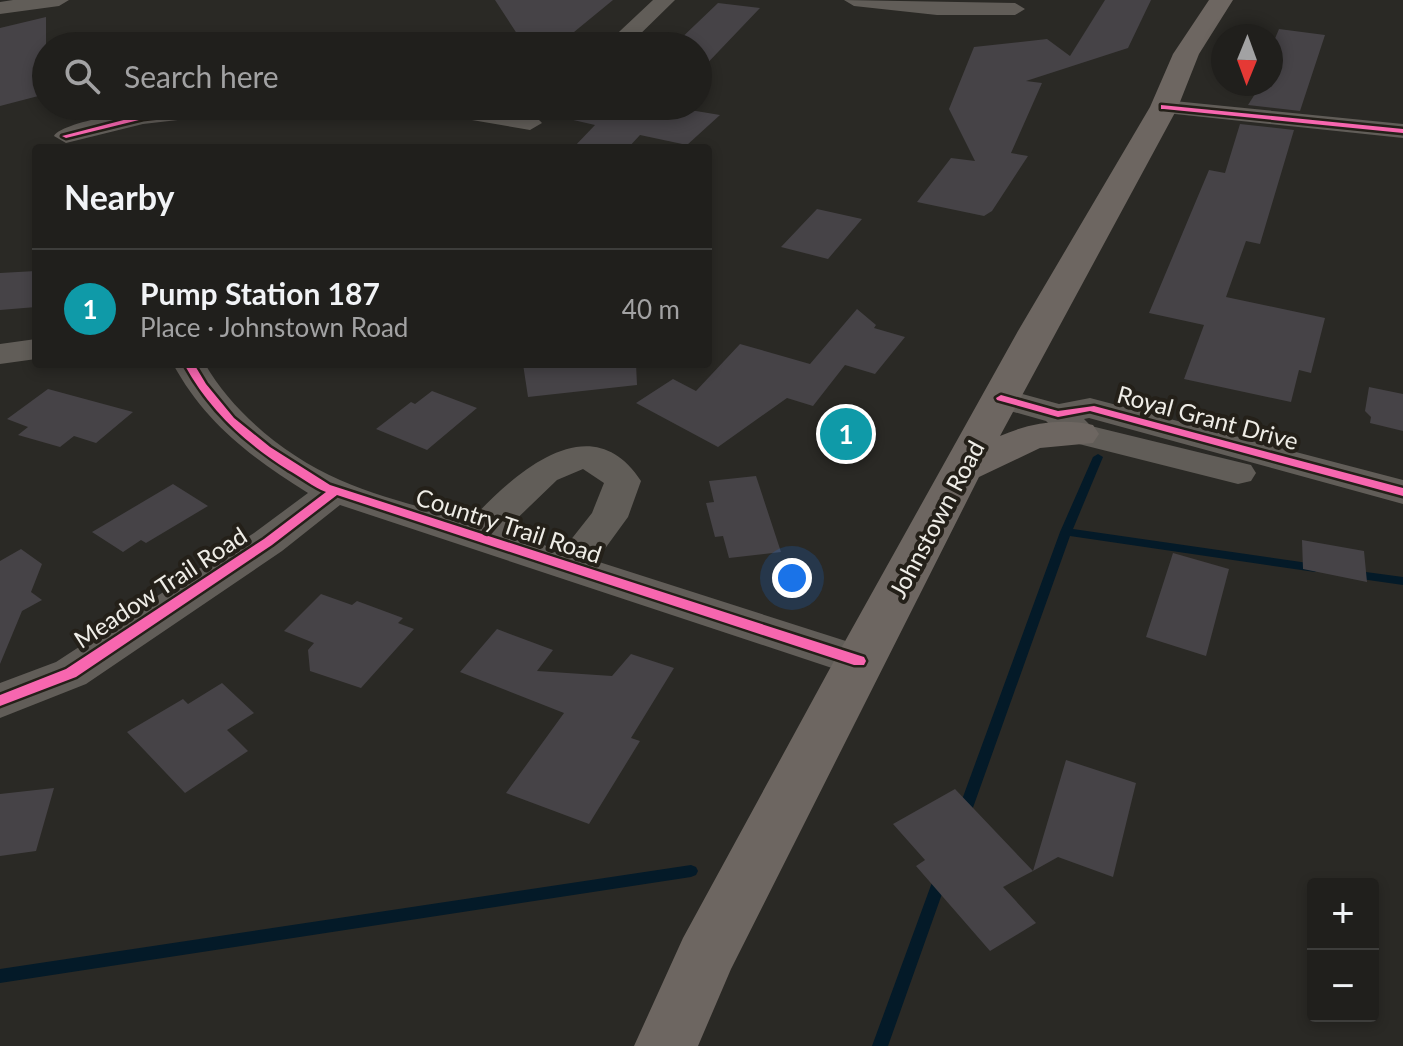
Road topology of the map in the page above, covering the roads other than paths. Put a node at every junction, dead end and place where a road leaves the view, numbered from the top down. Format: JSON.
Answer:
{"nodes":[{"id":1,"x":59,"y":0,"type":"edge"},
{"id":2,"x":665,"y":0,"type":"edge"},
{"id":3,"x":854,"y":0,"type":"edge"},
{"id":4,"x":1221,"y":0,"type":"edge"},
{"id":5,"x":0,"y":8,"type":"edge"},
{"id":6,"x":1015,"y":9,"type":"dead end"},
{"id":7,"x":630,"y":32,"type":"edge"},
{"id":8,"x":1164,"y":107,"type":"junction"},
{"id":9,"x":131,"y":120,"type":"edge"},
{"id":10,"x":533,"y":120,"type":"edge"},
{"id":11,"x":1403,"y":131,"type":"edge"},
{"id":12,"x":66,"y":136,"type":"dead end"},
{"id":13,"x":507,"y":144,"type":"edge"},
{"id":14,"x":32,"y":350,"type":"edge"},
{"id":15,"x":0,"y":354,"type":"edge"},
{"id":16,"x":191,"y":368,"type":"edge"},
{"id":17,"x":1001,"y":398,"type":"junction"},
{"id":18,"x":1069,"y":424,"type":"junction"},
{"id":19,"x":963,"y":468,"type":"junction"},
{"id":20,"x":335,"y":491,"type":"junction"},
{"id":21,"x":1403,"y":492,"type":"edge"},
{"id":22,"x":1403,"y":516,"type":"edge"},
{"id":23,"x":476,"y":538,"type":"junction"},
{"id":24,"x":569,"y":568,"type":"junction"},
{"id":25,"x":859,"y":661,"type":"junction"},
{"id":26,"x":0,"y":701,"type":"edge"},
{"id":27,"x":666,"y":1046,"type":"edge"}],
"edges":[{"from":1,"to":5,"type":"street"},
{"from":2,"to":7,"type":"street"},
{"from":3,"to":6,"type":"street"},
{"from":4,"to":8,"type":"main road","name":"Johnstown Road"},
{"from":8,"to":11,"type":"street"},
{"from":8,"to":17,"type":"main road","name":"Johnstown Road"},
{"from":9,"to":12,"type":"street"},
{"from":10,"to":13,"type":"street"},
{"from":14,"to":15,"type":"street"},
{"from":16,"to":20,"type":"street","name":"Country Trail Road"},
{"from":17,"to":18,"type":"street","name":"Royal Grant Drive"},
{"from":17,"to":19,"type":"main road","name":"Johnstown Road"},
{"from":18,"to":19,"type":"main road"},
{"from":18,"to":21,"type":"street","name":"Royal Grant Drive"},
{"from":18,"to":22,"type":"street","name":"Royal Grant Drive"},
{"from":19,"to":25,"type":"main road","name":"Johnstown Road"},
{"from":20,"to":23,"type":"street","name":"Country Trail Road"},
{"from":20,"to":26,"type":"street","name":"Meadow Trail Road"},
{"from":23,"to":24,"type":"street","name":"Country Trail Road"},
{"from":23,"to":24,"type":"street"},
{"from":24,"to":25,"type":"street","name":"Country Trail Road"},
{"from":25,"to":27,"type":"main road","name":"Johnstown Road"}]}
